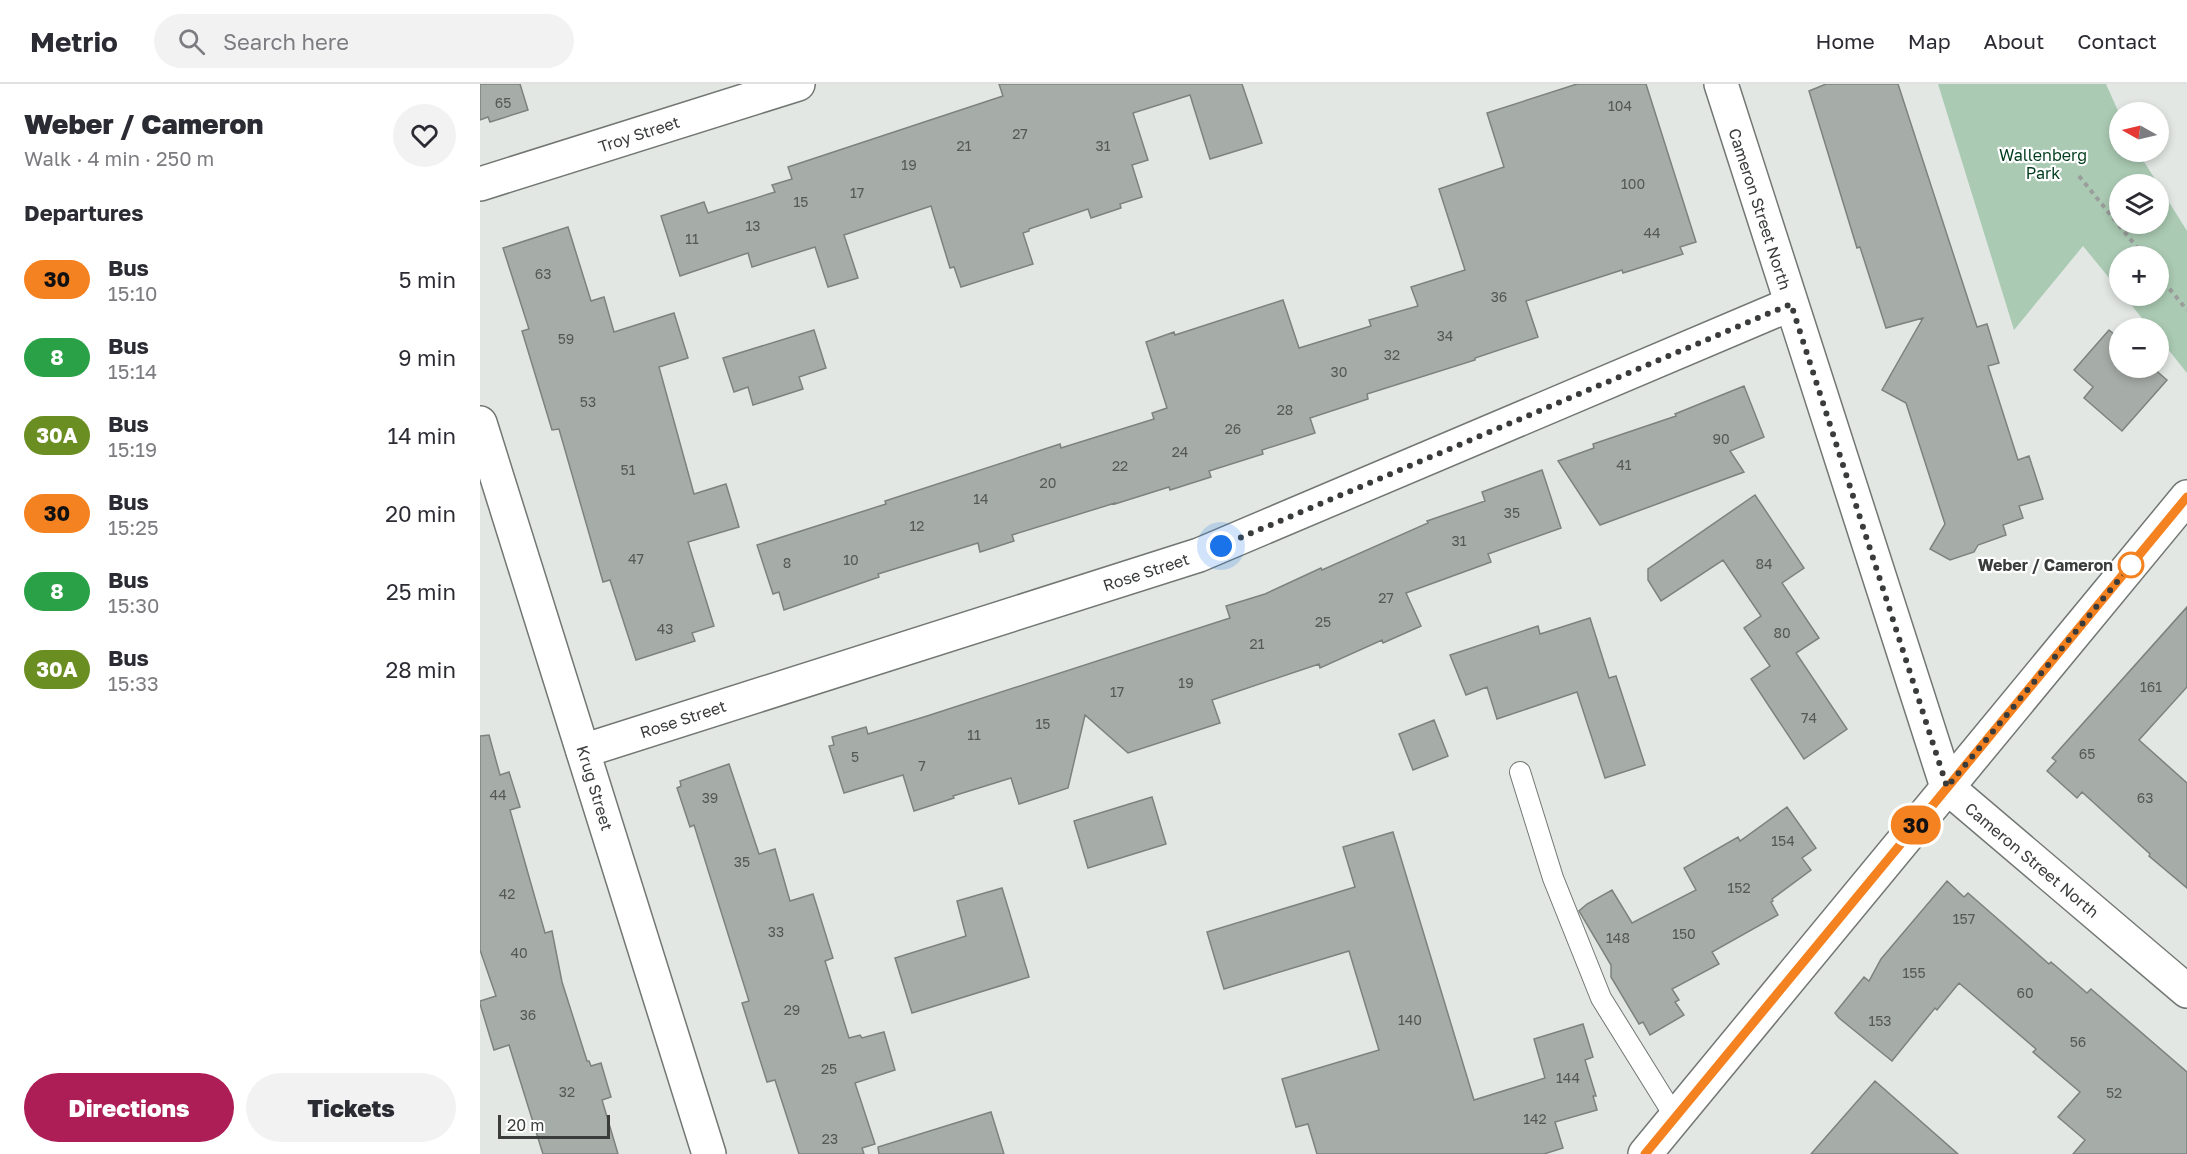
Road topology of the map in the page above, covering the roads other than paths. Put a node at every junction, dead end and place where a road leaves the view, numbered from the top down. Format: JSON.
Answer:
{"nodes":[{"id":1,"x":798,"y":84,"type":"edge"},
{"id":2,"x":1720,"y":84,"type":"edge"},
{"id":3,"x":480,"y":184,"type":"edge"},
{"id":4,"x":1791,"y":304,"type":"junction"},
{"id":5,"x":480,"y":423,"type":"edge"},
{"id":6,"x":2187,"y":497,"type":"edge"},
{"id":7,"x":583,"y":751,"type":"junction"},
{"id":8,"x":1520,"y":772,"type":"dead end"},
{"id":9,"x":1947,"y":787,"type":"junction"},
{"id":10,"x":2187,"y":991,"type":"edge"},
{"id":11,"x":1675,"y":1118,"type":"junction"},
{"id":12,"x":709,"y":1154,"type":"edge"},
{"id":13,"x":1645,"y":1154,"type":"edge"}],
"edges":[{"from":1,"to":3,"type":"street","name":"Troy Street"},
{"from":2,"to":4,"type":"street","name":"Cameron Street North"},
{"from":4,"to":7,"type":"street","name":"Rose Street"},
{"from":4,"to":9,"type":"street","name":"Cameron Street North"},
{"from":5,"to":7,"type":"street","name":"Krug Street"},
{"from":6,"to":9,"type":"street"},
{"from":7,"to":12,"type":"street","name":"Krug Street"},
{"from":8,"to":11,"type":"lane"},
{"from":9,"to":10,"type":"street","name":"Cameron Street North"},
{"from":9,"to":11,"type":"street"},
{"from":11,"to":13,"type":"street"}]}
